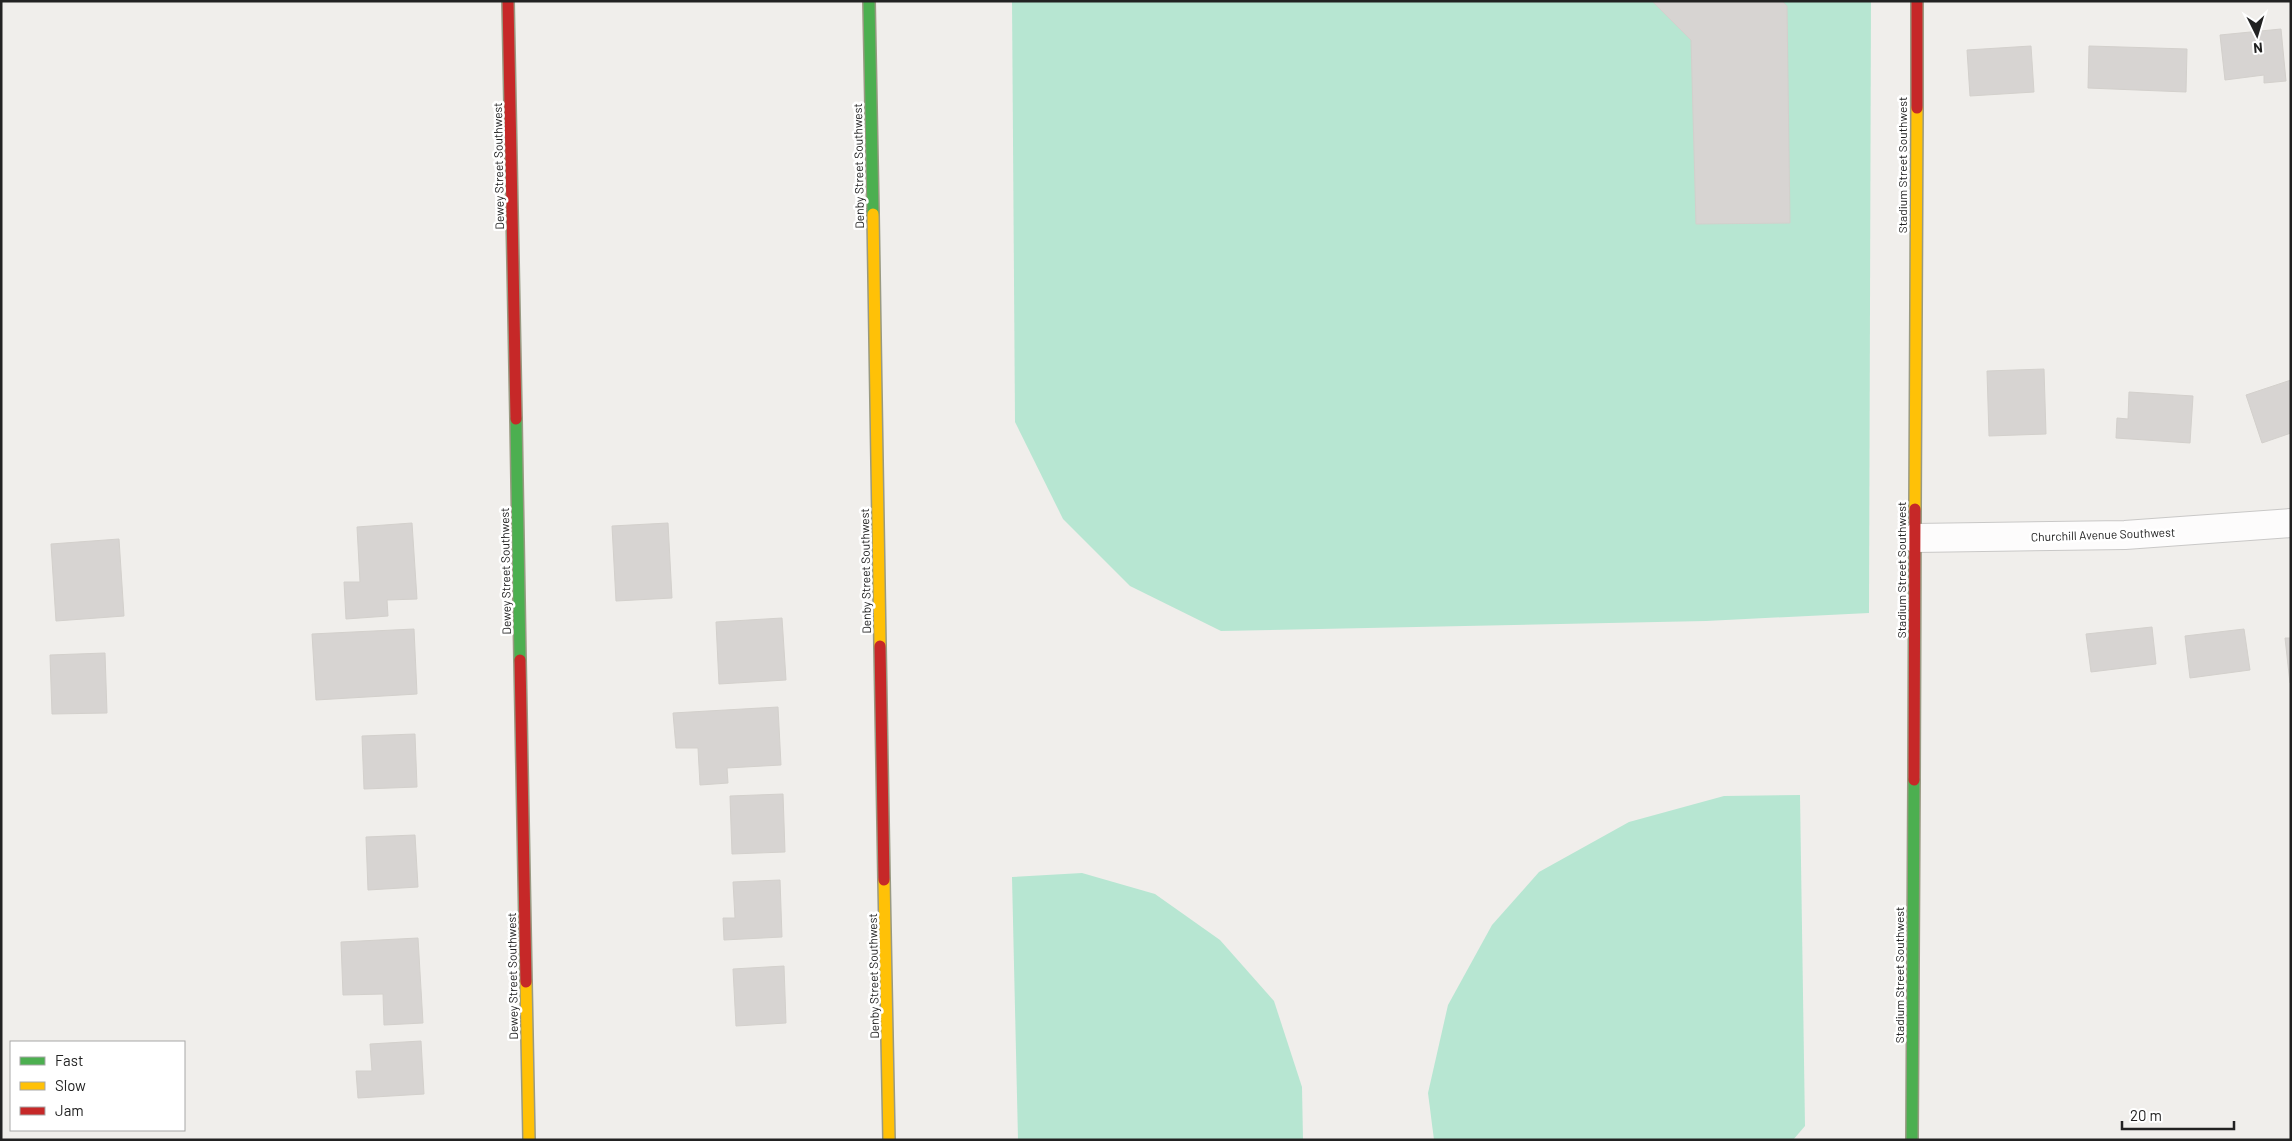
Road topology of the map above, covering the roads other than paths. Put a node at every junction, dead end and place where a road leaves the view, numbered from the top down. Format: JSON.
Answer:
{"nodes":[{"id":1,"x":508,"y":1,"type":"edge"},
{"id":2,"x":869,"y":1,"type":"edge"},
{"id":3,"x":1916,"y":1,"type":"edge"},
{"id":4,"x":2291,"y":523,"type":"edge"},
{"id":5,"x":1915,"y":538,"type":"junction"},
{"id":6,"x":529,"y":1140,"type":"edge"},
{"id":7,"x":889,"y":1140,"type":"edge"},
{"id":8,"x":1912,"y":1140,"type":"edge"}],
"edges":[{"from":1,"to":6,"type":"street","name":"Dewey Street Southwest"},
{"from":2,"to":7,"type":"street","name":"Denby Street Southwest"},
{"from":3,"to":5,"type":"street","name":"Stadium Street Southwest"},
{"from":4,"to":5,"type":"street","name":"Churchill Avenue Southwest"},
{"from":5,"to":8,"type":"street","name":"Stadium Street Southwest"}]}
